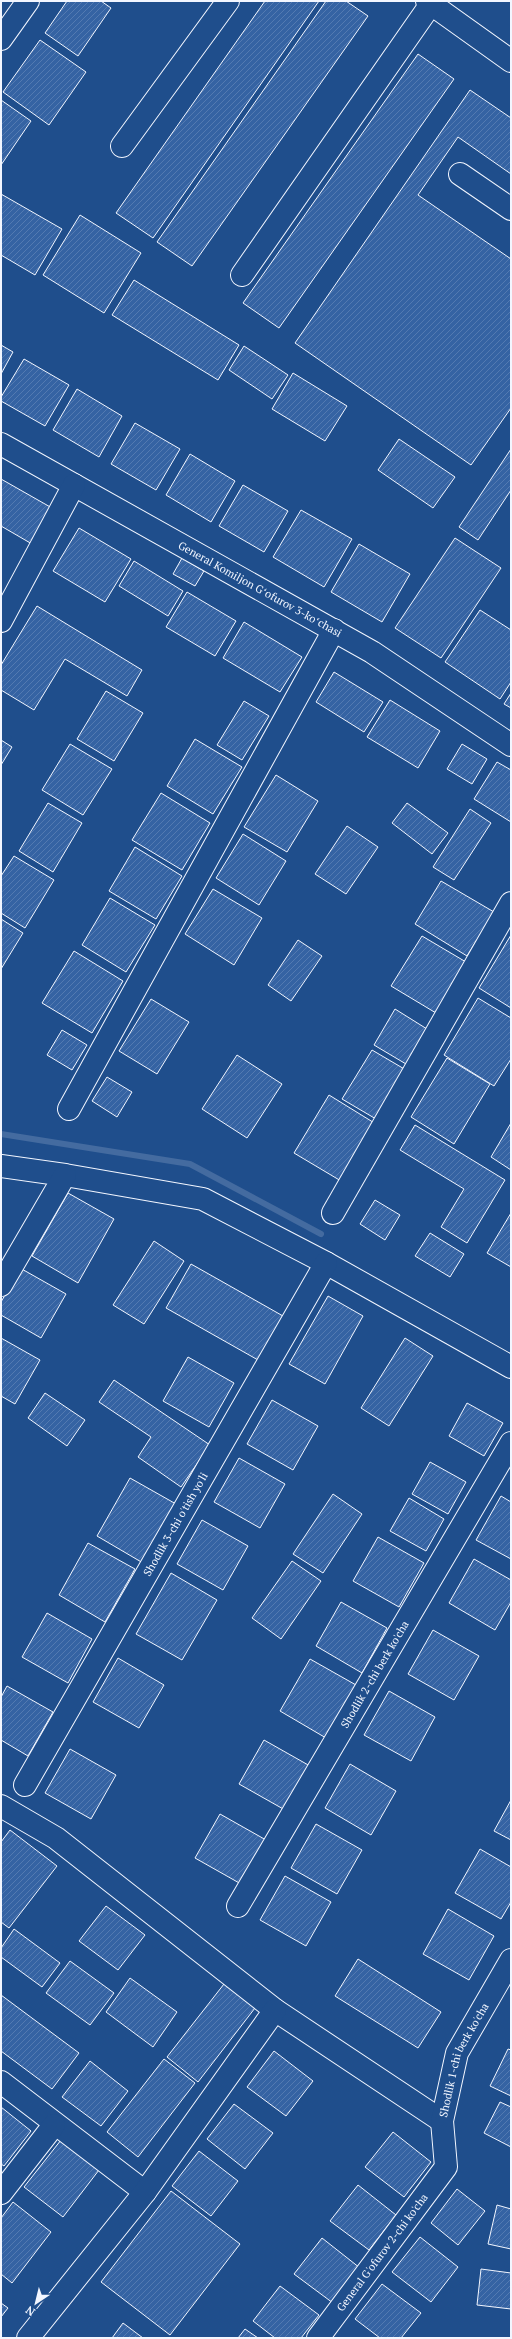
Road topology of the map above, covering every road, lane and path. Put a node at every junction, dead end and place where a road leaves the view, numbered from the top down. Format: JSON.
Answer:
{"nodes":[{"id":1,"x":28,"y":1,"type":"edge"},
{"id":2,"x":228,"y":1,"type":"edge"},
{"id":3,"x":429,"y":2,"type":"edge"},
{"id":4,"x":1,"y":39,"type":"edge"},
{"id":5,"x":511,"y":61,"type":"edge"},
{"id":6,"x":122,"y":146,"type":"dead end"},
{"id":7,"x":460,"y":174,"type":"dead end"},
{"id":8,"x":511,"y":210,"type":"edge"},
{"id":9,"x":242,"y":275,"type":"dead end"},
{"id":10,"x":1,"y":444,"type":"edge"},
{"id":11,"x":74,"y":485,"type":"junction"},
{"id":12,"x":1,"y":620,"type":"edge"},
{"id":13,"x":334,"y":630,"type":"junction"},
{"id":14,"x":511,"y":745,"type":"edge"},
{"id":15,"x":511,"y":903,"type":"edge"},
{"id":16,"x":69,"y":1109,"type":"dead end"},
{"id":17,"x":1,"y":1166,"type":"edge"},
{"id":18,"x":65,"y":1174,"type":"junction"},
{"id":19,"x":333,"y":1213,"type":"dead end"},
{"id":20,"x":326,"y":1263,"type":"junction"},
{"id":21,"x":1,"y":1285,"type":"edge"},
{"id":22,"x":511,"y":1367,"type":"edge"},
{"id":23,"x":511,"y":1443,"type":"edge"},
{"id":24,"x":25,"y":1785,"type":"dead end"},
{"id":25,"x":1,"y":1806,"type":"edge"},
{"id":26,"x":238,"y":1906,"type":"dead end"},
{"id":27,"x":511,"y":1960,"type":"edge"},
{"id":28,"x":275,"y":2010,"type":"junction"},
{"id":29,"x":1,"y":2082,"type":"edge"},
{"id":30,"x":442,"y":2121,"type":"junction"},
{"id":31,"x":54,"y":2125,"type":"junction"},
{"id":32,"x":446,"y":2167,"type":"joint"},
{"id":33,"x":145,"y":2192,"type":"junction"},
{"id":34,"x":1,"y":2193,"type":"edge"},
{"id":35,"x":28,"y":2338,"type":"edge"},
{"id":36,"x":318,"y":2338,"type":"edge"}],
"edges":[{"from":1,"to":4,"type":"street"},
{"from":2,"to":6,"type":"street"},
{"from":3,"to":5,"type":"street"},
{"from":3,"to":9,"type":"street"},
{"from":7,"to":8,"type":"street"},
{"from":10,"to":11,"type":"street","name":"General Komiljon Gʻofurov 3-koʻchasi"},
{"from":11,"to":12,"type":"street"},
{"from":11,"to":13,"type":"street","name":"General Komiljon Gʻofurov 3-koʻchasi"},
{"from":13,"to":14,"type":"street","name":"General Komiljon Gʻofurov 3-koʻchasi"},
{"from":13,"to":16,"type":"street"},
{"from":15,"to":19,"type":"street"},
{"from":17,"to":18,"type":"street"},
{"from":18,"to":20,"type":"street"},
{"from":18,"to":21,"type":"street"},
{"from":20,"to":22,"type":"street"},
{"from":20,"to":24,"type":"street","name":"Shodlik 3-chi o'tish yo'li"},
{"from":23,"to":26,"type":"street","name":"Shodlik 2-chi berk ko'cha"},
{"from":25,"to":28,"type":"street"},
{"from":27,"to":30,"type":"street","name":"Shodlik 1-chi berk ko'cha"},
{"from":28,"to":30,"type":"street"},
{"from":28,"to":33,"type":"street"},
{"from":29,"to":31,"type":"street"},
{"from":30,"to":32,"type":"street","name":"Shodlik 1-chi berk ko'cha"},
{"from":31,"to":33,"type":"street"},
{"from":31,"to":34,"type":"street"},
{"from":32,"to":36,"type":"street","name":"General G'ofurov 2-chi ko'cha"},
{"from":33,"to":35,"type":"street"}]}
